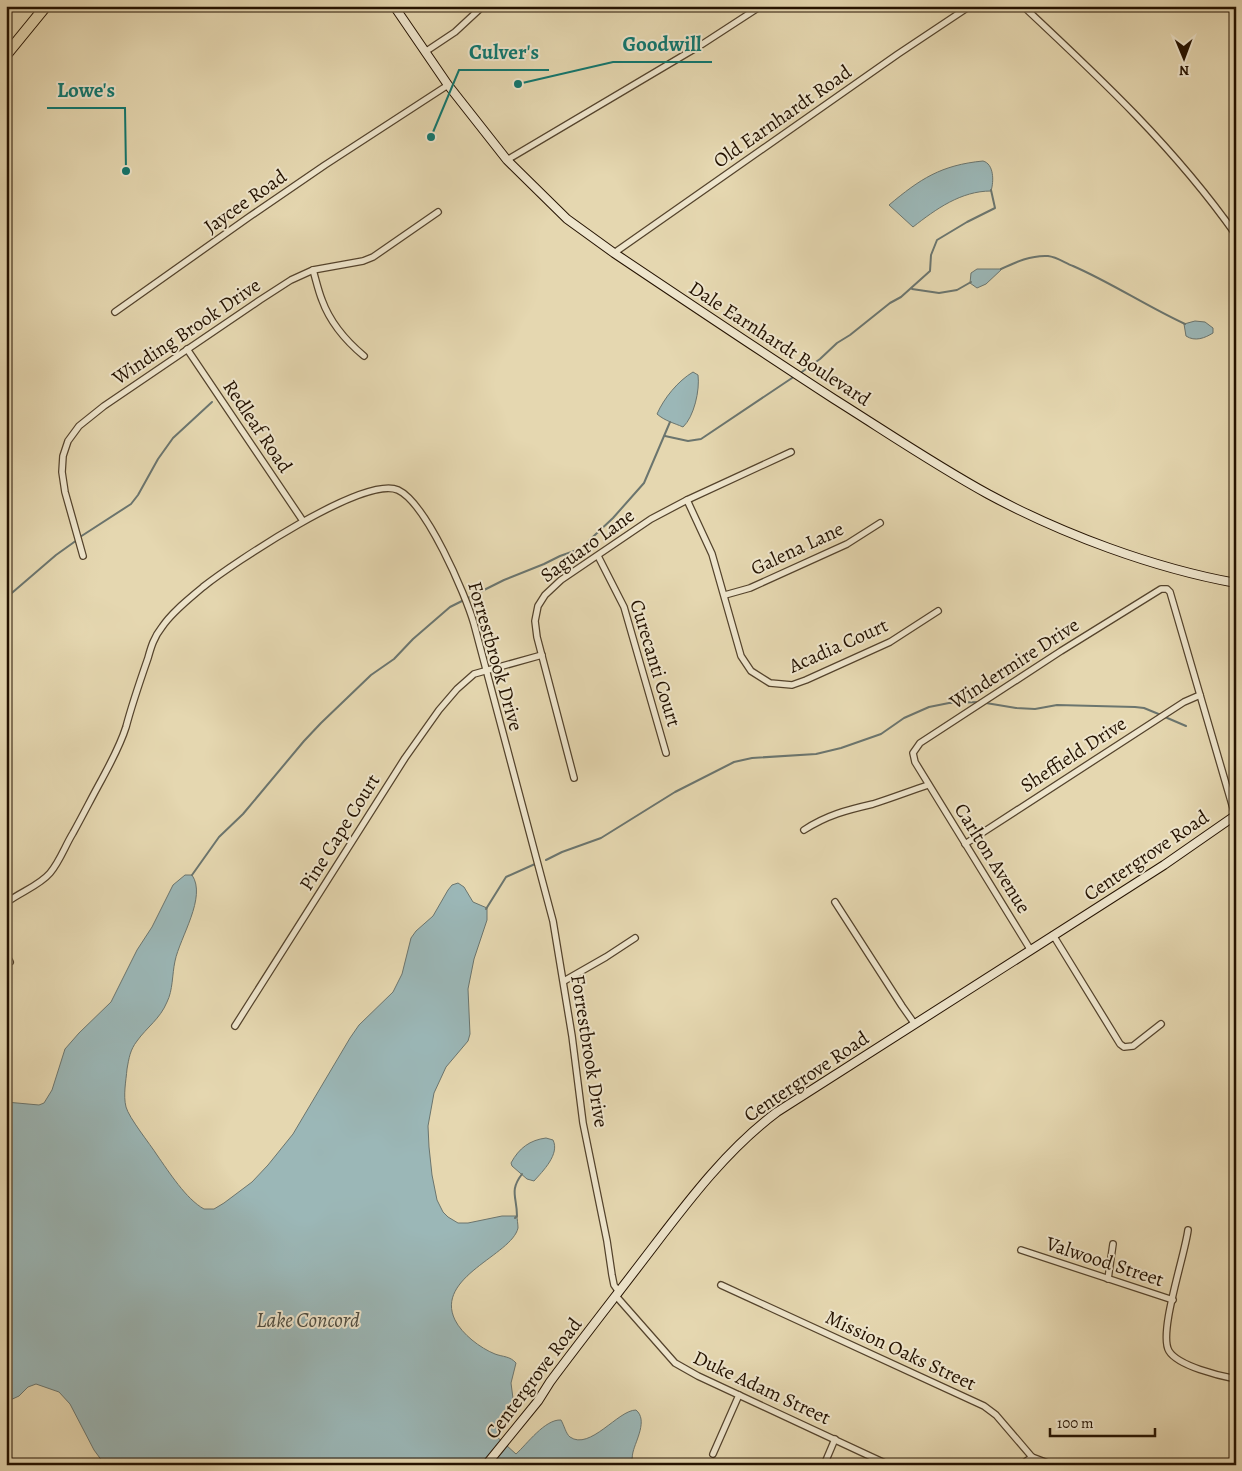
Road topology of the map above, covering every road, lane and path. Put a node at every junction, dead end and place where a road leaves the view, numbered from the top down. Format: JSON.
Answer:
{"nodes":[{"id":1,"x":46,"y":6,"type":"edge"},
{"id":2,"x":394,"y":6,"type":"edge"},
{"id":3,"x":483,"y":6,"type":"edge"},
{"id":4,"x":761,"y":6,"type":"edge"},
{"id":5,"x":970,"y":6,"type":"edge"},
{"id":6,"x":1023,"y":6,"type":"edge"},
{"id":7,"x":425,"y":52,"type":"junction"},
{"id":8,"x":6,"y":55,"type":"edge"},
{"id":9,"x":448,"y":86,"type":"junction"},
{"id":10,"x":507,"y":160,"type":"junction"},
{"id":11,"x":438,"y":212,"type":"dead end"},
{"id":12,"x":1236,"y":234,"type":"edge"},
{"id":13,"x":614,"y":253,"type":"junction"},
{"id":14,"x":313,"y":270,"type":"junction"},
{"id":15,"x":115,"y":312,"type":"dead end"},
{"id":16,"x":187,"y":349,"type":"junction"},
{"id":17,"x":364,"y":356,"type":"dead end"},
{"id":18,"x":791,"y":452,"type":"dead end"},
{"id":19,"x":687,"y":500,"type":"junction"},
{"id":20,"x":303,"y":521,"type":"junction"},
{"id":21,"x":880,"y":523,"type":"dead end"},
{"id":22,"x":83,"y":556,"type":"dead end"},
{"id":23,"x":598,"y":556,"type":"junction"},
{"id":24,"x":1236,"y":583,"type":"edge"},
{"id":25,"x":725,"y":595,"type":"junction"},
{"id":26,"x":938,"y":611,"type":"dead end"},
{"id":27,"x":542,"y":655,"type":"junction"},
{"id":28,"x":486,"y":669,"type":"junction"},
{"id":29,"x":1200,"y":695,"type":"junction"},
{"id":30,"x":666,"y":753,"type":"dead end"},
{"id":31,"x":574,"y":778,"type":"dead end"},
{"id":32,"x":928,"y":785,"type":"junction"},
{"id":33,"x":1235,"y":815,"type":"edge"},
{"id":34,"x":804,"y":830,"type":"dead end"},
{"id":35,"x":964,"y":844,"type":"junction"},
{"id":36,"x":836,"y":902,"type":"dead end"},
{"id":37,"x":6,"y":903,"type":"edge"},
{"id":38,"x":1053,"y":935,"type":"junction"},
{"id":39,"x":635,"y":938,"type":"dead end"},
{"id":40,"x":1030,"y":949,"type":"junction"},
{"id":41,"x":6,"y":955,"type":"edge"},
{"id":42,"x":10,"y":962,"type":"dead end"},
{"id":43,"x":564,"y":981,"type":"junction"},
{"id":44,"x":914,"y":1023,"type":"junction"},
{"id":45,"x":1161,"y":1024,"type":"dead end"},
{"id":46,"x":235,"y":1026,"type":"dead end"},
{"id":47,"x":1188,"y":1230,"type":"dead end"},
{"id":48,"x":1113,"y":1244,"type":"dead end"},
{"id":49,"x":1021,"y":1250,"type":"dead end"},
{"id":50,"x":1108,"y":1279,"type":"junction"},
{"id":51,"x":721,"y":1285,"type":"dead end"},
{"id":52,"x":618,"y":1294,"type":"junction"},
{"id":53,"x":1173,"y":1300,"type":"junction"},
{"id":54,"x":1236,"y":1379,"type":"edge"},
{"id":55,"x":739,"y":1395,"type":"junction"},
{"id":56,"x":835,"y":1439,"type":"junction"},
{"id":57,"x":714,"y":1454,"type":"dead end"},
{"id":58,"x":1032,"y":1457,"type":"junction"},
{"id":59,"x":486,"y":1465,"type":"edge"},
{"id":60,"x":824,"y":1465,"type":"edge"},
{"id":61,"x":889,"y":1465,"type":"edge"},
{"id":62,"x":1021,"y":1465,"type":"edge"},
{"id":63,"x":1053,"y":1465,"type":"edge"}],
"edges":[{"from":1,"to":8,"type":"highway"},
{"from":2,"to":7,"type":"main road","name":"Dale Earnhardt Boulevard"},
{"from":3,"to":7,"type":"street"},
{"from":4,"to":10,"type":"street"},
{"from":5,"to":13,"type":"street","name":"Old Earnhardt Road"},
{"from":6,"to":12,"type":"street"},
{"from":7,"to":9,"type":"main road","name":"Dale Earnhardt Boulevard"},
{"from":9,"to":10,"type":"main road","name":"Dale Earnhardt Boulevard"},
{"from":9,"to":15,"type":"street","name":"Jaycee Road"},
{"from":10,"to":13,"type":"main road","name":"Dale Earnhardt Boulevard"},
{"from":11,"to":14,"type":"street","name":"Winding Brook Drive"},
{"from":13,"to":24,"type":"main road","name":"Dale Earnhardt Boulevard"},
{"from":14,"to":16,"type":"street","name":"Winding Brook Drive"},
{"from":14,"to":17,"type":"street"},
{"from":16,"to":20,"type":"street","name":"Redleaf Road"},
{"from":16,"to":22,"type":"street","name":"Winding Brook Drive"},
{"from":18,"to":19,"type":"street","name":"Saguaro Lane"},
{"from":19,"to":23,"type":"street","name":"Saguaro Lane"},
{"from":19,"to":25,"type":"street","name":"Acadia Court"},
{"from":20,"to":28,"type":"street","name":"Forrestbrook Drive"},
{"from":20,"to":37,"type":"street","name":"Forrestbrook Drive"},
{"from":21,"to":25,"type":"street","name":"Galena Lane"},
{"from":23,"to":27,"type":"street","name":"Saguaro Lane"},
{"from":23,"to":30,"type":"street","name":"Curecanti Court"},
{"from":25,"to":26,"type":"street","name":"Acadia Court"},
{"from":27,"to":28,"type":"street","name":"Pine Cape Court"},
{"from":27,"to":31,"type":"street","name":"Saguaro Lane"},
{"from":28,"to":43,"type":"street","name":"Forrestbrook Drive"},
{"from":28,"to":46,"type":"street","name":"Pine Cape Court"},
{"from":29,"to":32,"type":"street","name":"Windermire Drive"},
{"from":29,"to":33,"type":"street"},
{"from":29,"to":35,"type":"street","name":"Sheffield Drive"},
{"from":32,"to":34,"type":"street"},
{"from":32,"to":35,"type":"street","name":"Carlton Avenue"},
{"from":33,"to":38,"type":"main road","name":"Centergrove Road"},
{"from":35,"to":40,"type":"street","name":"Carlton Avenue"},
{"from":36,"to":44,"type":"street"},
{"from":38,"to":40,"type":"main road","name":"Centergrove Road"},
{"from":38,"to":45,"type":"street"},
{"from":39,"to":43,"type":"street"},
{"from":40,"to":44,"type":"main road","name":"Centergrove Road"},
{"from":41,"to":42,"type":"street"},
{"from":43,"to":52,"type":"street","name":"Forrestbrook Drive"},
{"from":44,"to":52,"type":"main road","name":"Centergrove Road"},
{"from":47,"to":53,"type":"street"},
{"from":48,"to":50,"type":"street"},
{"from":49,"to":50,"type":"street","name":"Valwood Street"},
{"from":50,"to":53,"type":"street","name":"Valwood Street"},
{"from":51,"to":58,"type":"street","name":"Mission Oaks Street"},
{"from":52,"to":55,"type":"street","name":"Duke Adam Street"},
{"from":52,"to":59,"type":"main road","name":"Centergrove Road"},
{"from":53,"to":54,"type":"street","name":"Valwood Street"},
{"from":55,"to":56,"type":"street","name":"Duke Adam Street"},
{"from":55,"to":57,"type":"street"},
{"from":56,"to":60,"type":"street"},
{"from":56,"to":61,"type":"street","name":"Duke Adam Street"},
{"from":58,"to":62,"type":"street"},
{"from":58,"to":63,"type":"street","name":"Mission Oaks Street"}]}
